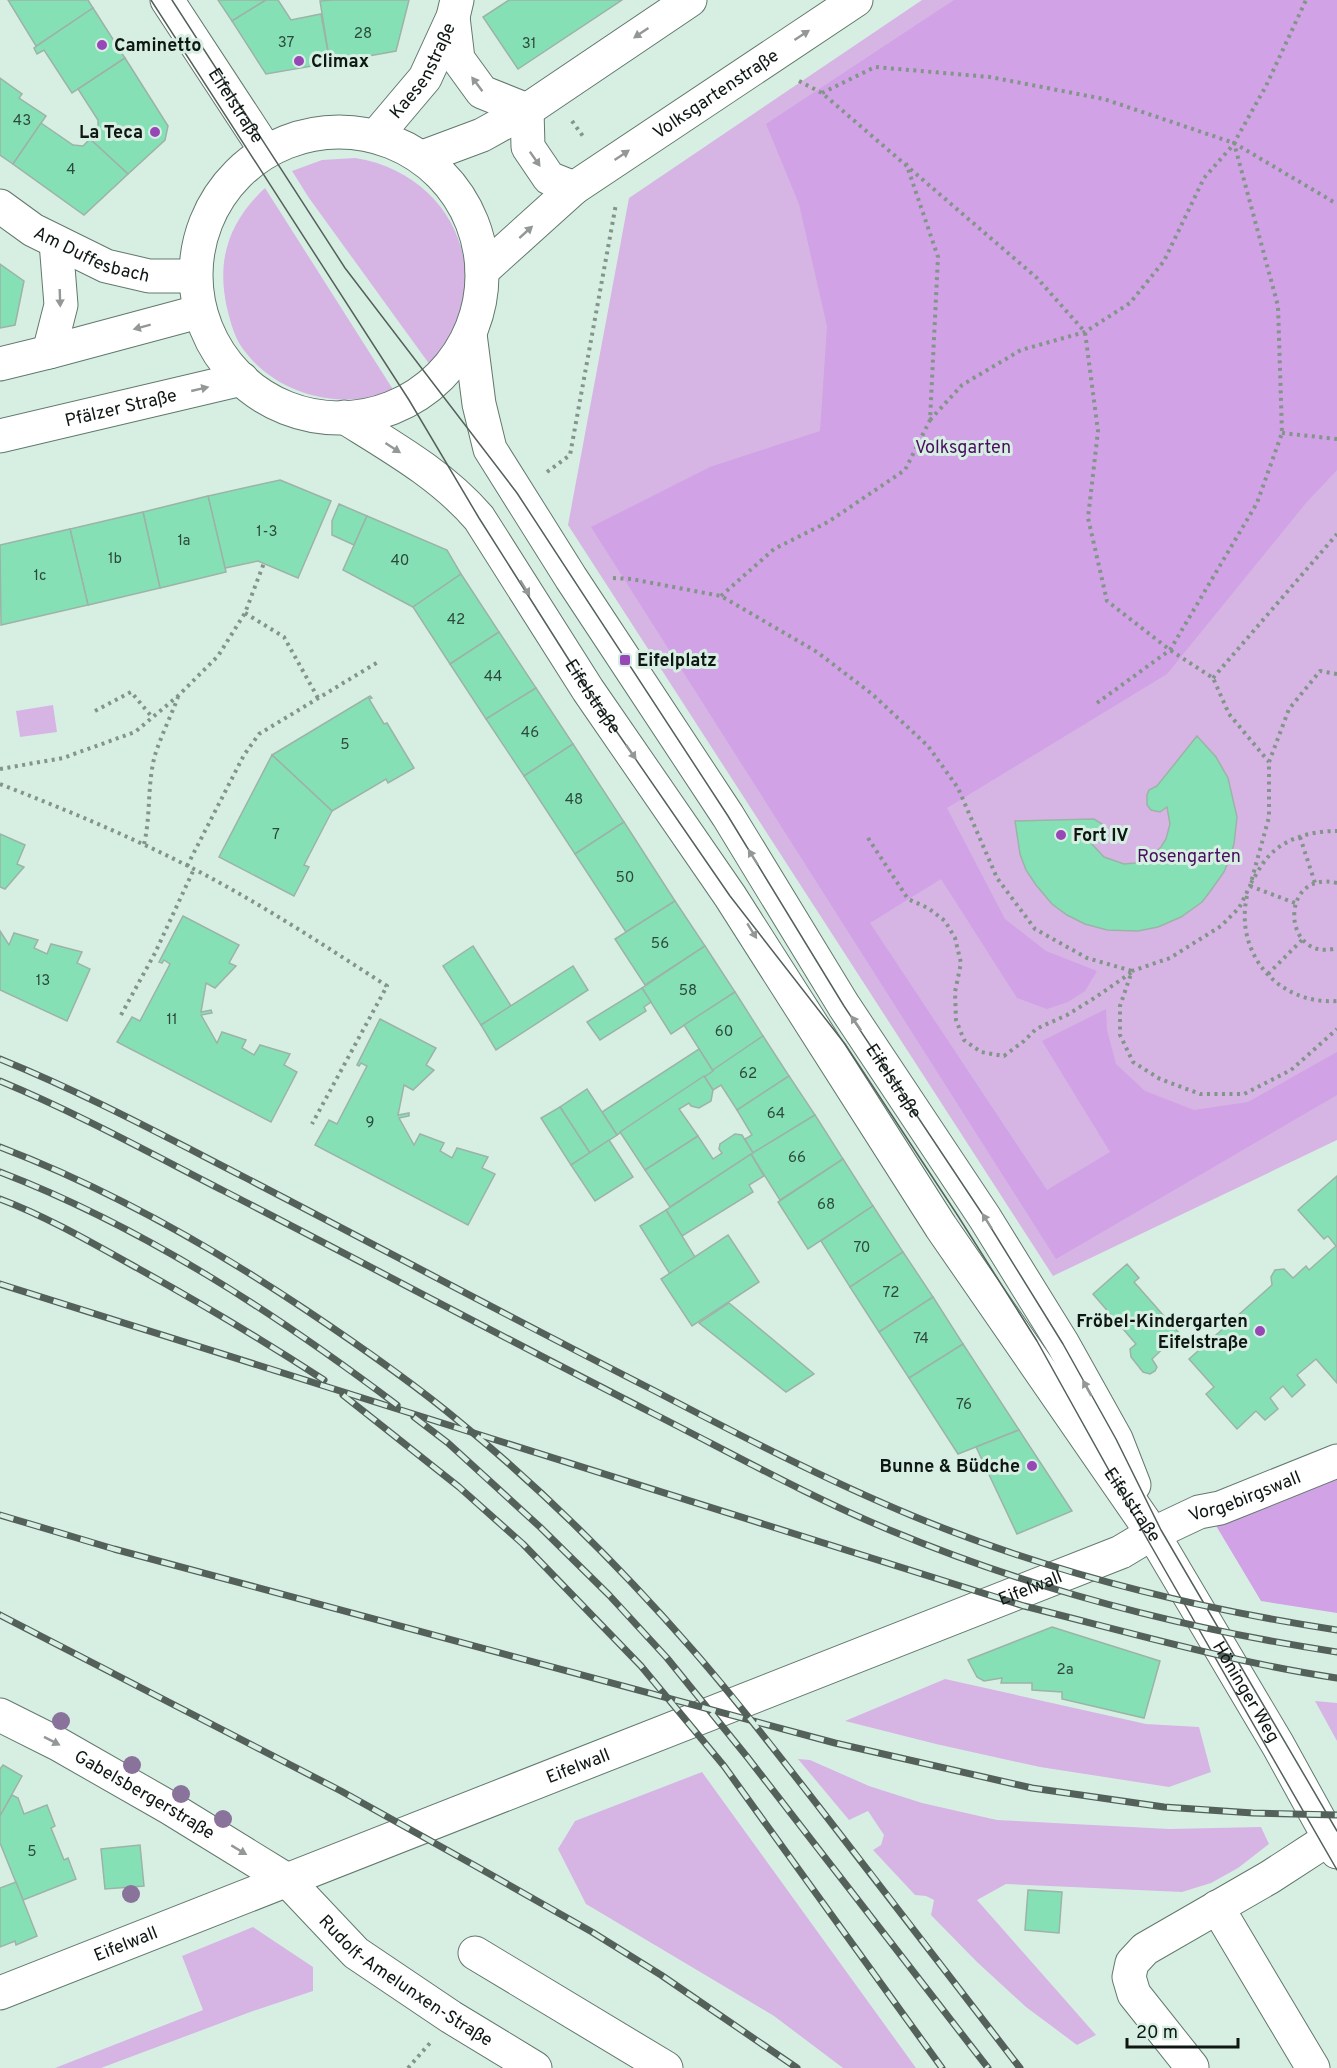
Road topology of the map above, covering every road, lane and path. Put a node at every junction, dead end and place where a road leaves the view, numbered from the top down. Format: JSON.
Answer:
{"nodes":[{"id":1,"x":166,"y":0,"type":"edge"},
{"id":2,"x":690,"y":0,"type":"edge"},
{"id":3,"x":856,"y":0,"type":"edge"},
{"id":4,"x":1306,"y":0,"type":"edge"},
{"id":5,"x":455,"y":9,"type":"edge"},
{"id":6,"x":760,"y":63,"type":"junction"},
{"id":7,"x":822,"y":93,"type":"junction"},
{"id":8,"x":540,"y":102,"type":"junction"},
{"id":9,"x":376,"y":136,"type":"junction"},
{"id":10,"x":1234,"y":143,"type":"junction"},
{"id":11,"x":266,"y":151,"type":"junction"},
{"id":12,"x":423,"y":156,"type":"junction"},
{"id":13,"x":905,"y":163,"type":"junction"},
{"id":14,"x":604,"y":167,"type":"junction"},
{"id":15,"x":574,"y":188,"type":"junction"},
{"id":16,"x":1337,"y":204,"type":"edge"},
{"id":17,"x":0,"y":206,"type":"edge"},
{"id":18,"x":56,"y":242,"type":"junction"},
{"id":19,"x":482,"y":271,"type":"junction"},
{"id":20,"x":192,"y":276,"type":"junction"},
{"id":21,"x":198,"y":312,"type":"junction"},
{"id":22,"x":1085,"y":332,"type":"junction"},
{"id":23,"x":470,"y":334,"type":"junction"},
{"id":24,"x":49,"y":352,"type":"junction"},
{"id":25,"x":0,"y":364,"type":"edge"},
{"id":26,"x":242,"y":380,"type":"junction"},
{"id":27,"x":344,"y":417,"type":"junction"},
{"id":28,"x":930,"y":420,"type":"junction"},
{"id":29,"x":1282,"y":433,"type":"junction"},
{"id":30,"x":0,"y":436,"type":"edge"},
{"id":31,"x":1337,"y":439,"type":"edge"},
{"id":32,"x":517,"y":493,"type":"junction"},
{"id":33,"x":1337,"y":534,"type":"edge"},
{"id":34,"x":264,"y":563,"type":"dead end"},
{"id":35,"x":571,"y":578,"type":"junction"},
{"id":36,"x":721,"y":596,"type":"junction"},
{"id":37,"x":245,"y":613,"type":"junction"},
{"id":38,"x":1170,"y":650,"type":"junction"},
{"id":39,"x":378,"y":662,"type":"dead end"},
{"id":40,"x":1337,"y":674,"type":"edge"},
{"id":41,"x":1213,"y":678,"type":"junction"},
{"id":42,"x":178,"y":696,"type":"junction"},
{"id":43,"x":318,"y":698,"type":"junction"},
{"id":44,"x":1097,"y":703,"type":"dead end"},
{"id":45,"x":95,"y":711,"type":"dead end"},
{"id":46,"x":152,"y":717,"type":"junction"},
{"id":47,"x":1269,"y":762,"type":"junction"},
{"id":48,"x":0,"y":769,"type":"edge"},
{"id":49,"x":0,"y":784,"type":"edge"},
{"id":50,"x":1337,"y":831,"type":"edge"},
{"id":51,"x":1300,"y":837,"type":"junction"},
{"id":52,"x":868,"y":838,"type":"dead end"},
{"id":53,"x":144,"y":844,"type":"junction"},
{"id":54,"x":187,"y":866,"type":"junction"},
{"id":55,"x":194,"y":869,"type":"junction"},
{"id":56,"x":1315,"y":883,"type":"junction"},
{"id":57,"x":1337,"y":883,"type":"edge"},
{"id":58,"x":1250,"y":886,"type":"junction"},
{"id":59,"x":1295,"y":903,"type":"junction"},
{"id":60,"x":1303,"y":939,"type":"junction"},
{"id":61,"x":1336,"y":948,"type":"edge"},
{"id":62,"x":1337,"y":954,"type":"edge"},
{"id":63,"x":1132,"y":971,"type":"junction"},
{"id":64,"x":1268,"y":974,"type":"junction"},
{"id":65,"x":1337,"y":1001,"type":"edge"},
{"id":66,"x":121,"y":1016,"type":"dead end"},
{"id":67,"x":1337,"y":1029,"type":"edge"},
{"id":68,"x":312,"y":1124,"type":"dead end"},
{"id":69,"x":1337,"y":1461,"type":"edge"},
{"id":70,"x":1153,"y":1534,"type":"junction"},
{"id":71,"x":0,"y":1715,"type":"edge"},
{"id":72,"x":1334,"y":1845,"type":"edge"},
{"id":73,"x":287,"y":1880,"type":"junction"},
{"id":74,"x":1217,"y":1907,"type":"junction"},
{"id":75,"x":475,"y":1953,"type":"dead end"},
{"id":76,"x":0,"y":1993,"type":"edge"},
{"id":77,"x":1192,"y":2067,"type":"edge"},
{"id":78,"x":535,"y":2068,"type":"edge"},
{"id":79,"x":666,"y":2068,"type":"edge"},
{"id":80,"x":1313,"y":2068,"type":"edge"}],
"edges":[{"from":1,"to":11,"type":"street","name":"Eifelstraße"},
{"from":2,"to":8,"type":"street","one_way":true},
{"from":6,"to":3,"type":"street","name":"Volksgartenstraße","one_way":true},
{"from":4,"to":10,"type":"path"},
{"from":8,"to":5,"type":"street","one_way":true},
{"from":5,"to":9,"type":"street","name":"Kaesenstraße"},
{"from":6,"to":7,"type":"path"},
{"from":14,"to":6,"type":"street","name":"Volksgartenstraße","one_way":true},
{"from":7,"to":10,"type":"path"},
{"from":7,"to":13,"type":"path"},
{"from":8,"to":12,"type":"street"},
{"from":8,"to":14,"type":"path"},
{"from":8,"to":15,"type":"street","one_way":true},
{"from":9,"to":11,"type":"street"},
{"from":9,"to":12,"type":"street"},
{"from":10,"to":16,"type":"path"},
{"from":10,"to":22,"type":"path"},
{"from":10,"to":29,"type":"path"},
{"from":11,"to":20,"type":"street"},
{"from":12,"to":19,"type":"street"},
{"from":13,"to":22,"type":"path"},
{"from":13,"to":28,"type":"path"},
{"from":14,"to":15,"type":"street","name":"Volksgartenstraße"},
{"from":14,"to":32,"type":"path"},
{"from":19,"to":15,"type":"street","name":"Volksgartenstraße","one_way":true},
{"from":17,"to":18,"type":"street","name":"Am Duffesbach"},
{"from":18,"to":20,"type":"street","name":"Am Duffesbach"},
{"from":18,"to":24,"type":"street","one_way":true},
{"from":19,"to":23,"type":"street"},
{"from":20,"to":21,"type":"street"},
{"from":21,"to":24,"type":"street","one_way":true},
{"from":21,"to":26,"type":"street"},
{"from":22,"to":28,"type":"path"},
{"from":22,"to":38,"type":"path"},
{"from":23,"to":27,"type":"street"},
{"from":23,"to":32,"type":"street","name":"Eifelstraße"},
{"from":24,"to":25,"type":"street"},
{"from":26,"to":27,"type":"street"},
{"from":30,"to":26,"type":"street","name":"Pfälzer Straße","one_way":true},
{"from":27,"to":70,"type":"street","name":"Eifelstraße","one_way":true},
{"from":28,"to":36,"type":"path"},
{"from":29,"to":31,"type":"path"},
{"from":29,"to":38,"type":"path"},
{"from":32,"to":35,"type":"street","name":"Eifelstraße"},
{"from":33,"to":41,"type":"path"},
{"from":34,"to":37,"type":"path"},
{"from":35,"to":36,"type":"path"},
{"from":70,"to":35,"type":"street","name":"Eifelstraße","one_way":true},
{"from":36,"to":63,"type":"path"},
{"from":37,"to":42,"type":"path"},
{"from":37,"to":43,"type":"path"},
{"from":38,"to":41,"type":"path"},
{"from":38,"to":44,"type":"path"},
{"from":39,"to":43,"type":"path"},
{"from":40,"to":47,"type":"path"},
{"from":41,"to":47,"type":"path"},
{"from":42,"to":46,"type":"path"},
{"from":42,"to":53,"type":"path"},
{"from":43,"to":54,"type":"path"},
{"from":45,"to":46,"type":"path"},
{"from":46,"to":48,"type":"path"},
{"from":47,"to":58,"type":"path"},
{"from":49,"to":53,"type":"path"},
{"from":50,"to":51,"type":"path"},
{"from":51,"to":56,"type":"path"},
{"from":51,"to":58,"type":"path"},
{"from":52,"to":63,"type":"path"},
{"from":53,"to":54,"type":"path"},
{"from":54,"to":55,"type":"path"},
{"from":55,"to":66,"type":"path"},
{"from":55,"to":68,"type":"path"},
{"from":56,"to":57,"type":"path"},
{"from":56,"to":59,"type":"path"},
{"from":58,"to":59,"type":"path"},
{"from":58,"to":63,"type":"path"},
{"from":58,"to":64,"type":"path"},
{"from":59,"to":60,"type":"path"},
{"from":60,"to":61,"type":"path"},
{"from":60,"to":64,"type":"path"},
{"from":61,"to":62,"type":"path"},
{"from":63,"to":67,"type":"path"},
{"from":64,"to":65,"type":"path"},
{"from":69,"to":70,"type":"street","name":"Vorgebirgswall"},
{"from":70,"to":72,"type":"street","name":"Höninger Weg"},
{"from":70,"to":73,"type":"street","name":"Eifelwall"},
{"from":71,"to":73,"type":"street","name":"Gabelsbergerstraße","one_way":true},
{"from":72,"to":74,"type":"street"},
{"from":73,"to":76,"type":"street","name":"Eifelwall"},
{"from":73,"to":78,"type":"street","name":"Rudolf-Amelunxen-Straße"},
{"from":74,"to":77,"type":"street"},
{"from":74,"to":80,"type":"street"},
{"from":75,"to":79,"type":"street"}]}
